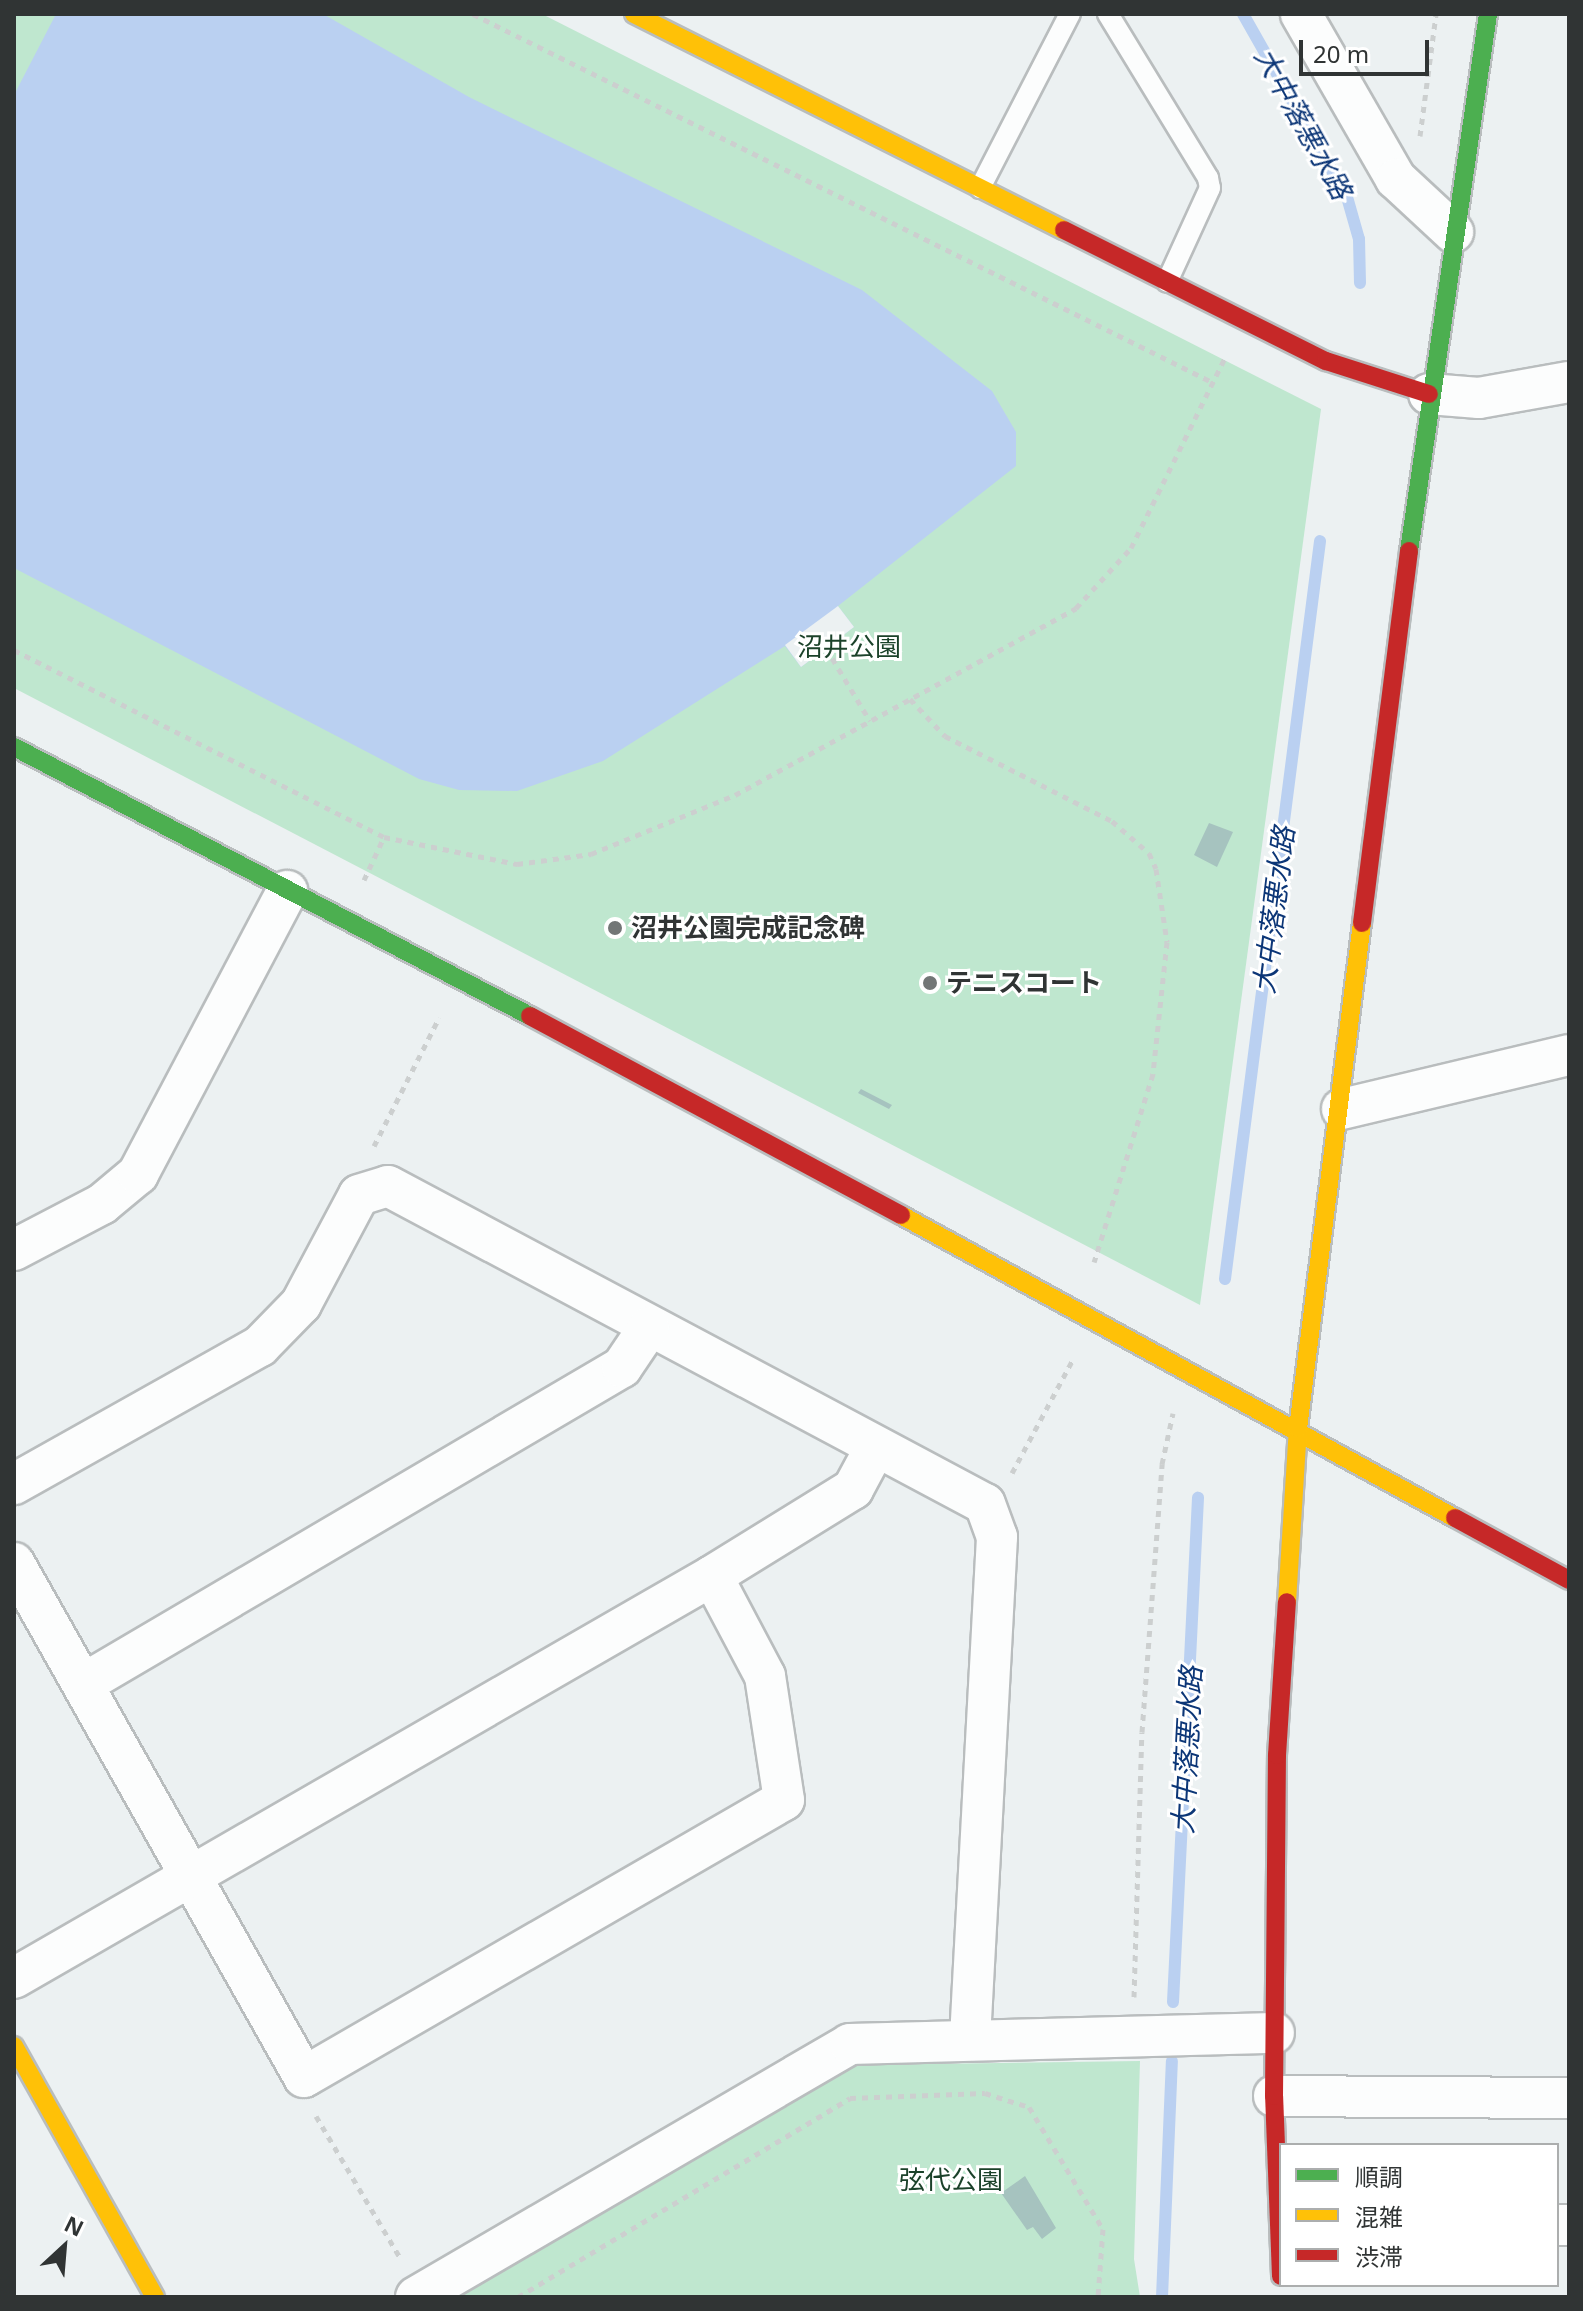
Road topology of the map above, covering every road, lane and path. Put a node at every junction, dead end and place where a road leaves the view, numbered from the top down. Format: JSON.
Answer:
{"nodes":[{"id":1,"x":473,"y":14,"type":"edge"},
{"id":2,"x":634,"y":14,"type":"edge"},
{"id":3,"x":1070,"y":14,"type":"edge"},
{"id":4,"x":1108,"y":14,"type":"edge"},
{"id":5,"x":1301,"y":14,"type":"edge"},
{"id":6,"x":1436,"y":14,"type":"edge"},
{"id":7,"x":1488,"y":14,"type":"edge"},
{"id":8,"x":1418,"y":152,"type":"dead end"},
{"id":9,"x":980,"y":188,"type":"junction"},
{"id":10,"x":1453,"y":232,"type":"junction"},
{"id":11,"x":1167,"y":282,"type":"junction"},
{"id":12,"x":1229,"y":349,"type":"dead end"},
{"id":13,"x":1212,"y":382,"type":"junction"},
{"id":14,"x":1569,"y":382,"type":"edge"},
{"id":15,"x":1429,"y":394,"type":"junction"},
{"id":16,"x":826,"y":648,"type":"dead end"},
{"id":17,"x":14,"y":650,"type":"edge"},
{"id":18,"x":910,"y":699,"type":"junction"},
{"id":19,"x":870,"y":721,"type":"junction"},
{"id":20,"x":14,"y":747,"type":"edge"},
{"id":21,"x":384,"y":837,"type":"junction"},
{"id":22,"x":363,"y":883,"type":"dead end"},
{"id":23,"x":287,"y":891,"type":"junction"},
{"id":24,"x":439,"y":1018,"type":"dead end"},
{"id":25,"x":1569,"y":1055,"type":"edge"},
{"id":26,"x":1342,"y":1109,"type":"junction"},
{"id":27,"x":370,"y":1188,"type":"junction"},
{"id":28,"x":14,"y":1250,"type":"edge"},
{"id":29,"x":1094,"y":1262,"type":"dead end"},
{"id":30,"x":649,"y":1327,"type":"junction"},
{"id":31,"x":1072,"y":1361,"type":"dead end"},
{"id":32,"x":1173,"y":1412,"type":"dead end"},
{"id":33,"x":1298,"y":1428,"type":"junction"},
{"id":34,"x":875,"y":1448,"type":"junction"},
{"id":35,"x":14,"y":1484,"type":"edge"},
{"id":36,"x":985,"y":1504,"type":"junction"},
{"id":37,"x":14,"y":1563,"type":"edge"},
{"id":38,"x":712,"y":1576,"type":"junction"},
{"id":39,"x":1569,"y":1580,"type":"edge"},
{"id":40,"x":83,"y":1684,"type":"junction"},
{"id":41,"x":192,"y":1877,"type":"junction"},
{"id":42,"x":14,"y":1978,"type":"edge"},
{"id":43,"x":1274,"y":2033,"type":"junction"},
{"id":44,"x":1132,"y":2035,"type":"junction"},
{"id":45,"x":970,"y":2038,"type":"junction"},
{"id":46,"x":14,"y":2046,"type":"edge"},
{"id":47,"x":304,"y":2077,"type":"junction"},
{"id":48,"x":1274,"y":2096,"type":"junction"},
{"id":49,"x":1569,"y":2098,"type":"edge"},
{"id":50,"x":1279,"y":2204,"type":"edge"},
{"id":51,"x":419,"y":2295,"type":"edge"},
{"id":52,"x":155,"y":2297,"type":"edge"},
{"id":53,"x":518,"y":2297,"type":"edge"},
{"id":54,"x":1098,"y":2297,"type":"edge"}],
"edges":[{"from":1,"to":13,"type":"path"},
{"from":2,"to":9,"type":"street"},
{"from":3,"to":9,"type":"lane"},
{"from":4,"to":11,"type":"lane"},
{"from":5,"to":10,"type":"street"},
{"from":6,"to":8,"type":"path"},
{"from":7,"to":10,"type":"street"},
{"from":9,"to":11,"type":"street"},
{"from":10,"to":15,"type":"street"},
{"from":11,"to":15,"type":"street"},
{"from":12,"to":13,"type":"path"},
{"from":13,"to":18,"type":"path"},
{"from":14,"to":15,"type":"street"},
{"from":15,"to":26,"type":"street"},
{"from":16,"to":19,"type":"path"},
{"from":17,"to":21,"type":"path"},
{"from":18,"to":19,"type":"path"},
{"from":18,"to":29,"type":"path"},
{"from":19,"to":21,"type":"path"},
{"from":20,"to":23,"type":"street"},
{"from":21,"to":22,"type":"path"},
{"from":23,"to":28,"type":"street"},
{"from":23,"to":33,"type":"street"},
{"from":24,"to":27,"type":"path"},
{"from":25,"to":26,"type":"street"},
{"from":26,"to":33,"type":"street"},
{"from":27,"to":30,"type":"street"},
{"from":27,"to":35,"type":"street"},
{"from":30,"to":34,"type":"street"},
{"from":30,"to":40,"type":"street"},
{"from":31,"to":36,"type":"path"},
{"from":32,"to":44,"type":"path"},
{"from":33,"to":39,"type":"street"},
{"from":33,"to":43,"type":"street"},
{"from":34,"to":36,"type":"street"},
{"from":34,"to":38,"type":"street"},
{"from":36,"to":45,"type":"street"},
{"from":37,"to":40,"type":"street"},
{"from":38,"to":41,"type":"street"},
{"from":38,"to":47,"type":"street"},
{"from":40,"to":41,"type":"street"},
{"from":41,"to":42,"type":"street"},
{"from":41,"to":47,"type":"street"},
{"from":43,"to":44,"type":"street"},
{"from":43,"to":48,"type":"street"},
{"from":44,"to":45,"type":"street"},
{"from":45,"to":51,"type":"street"},
{"from":46,"to":52,"type":"street"},
{"from":47,"to":51,"type":"path"},
{"from":48,"to":49,"type":"street"},
{"from":48,"to":50,"type":"street"},
{"from":53,"to":54,"type":"path"}]}
